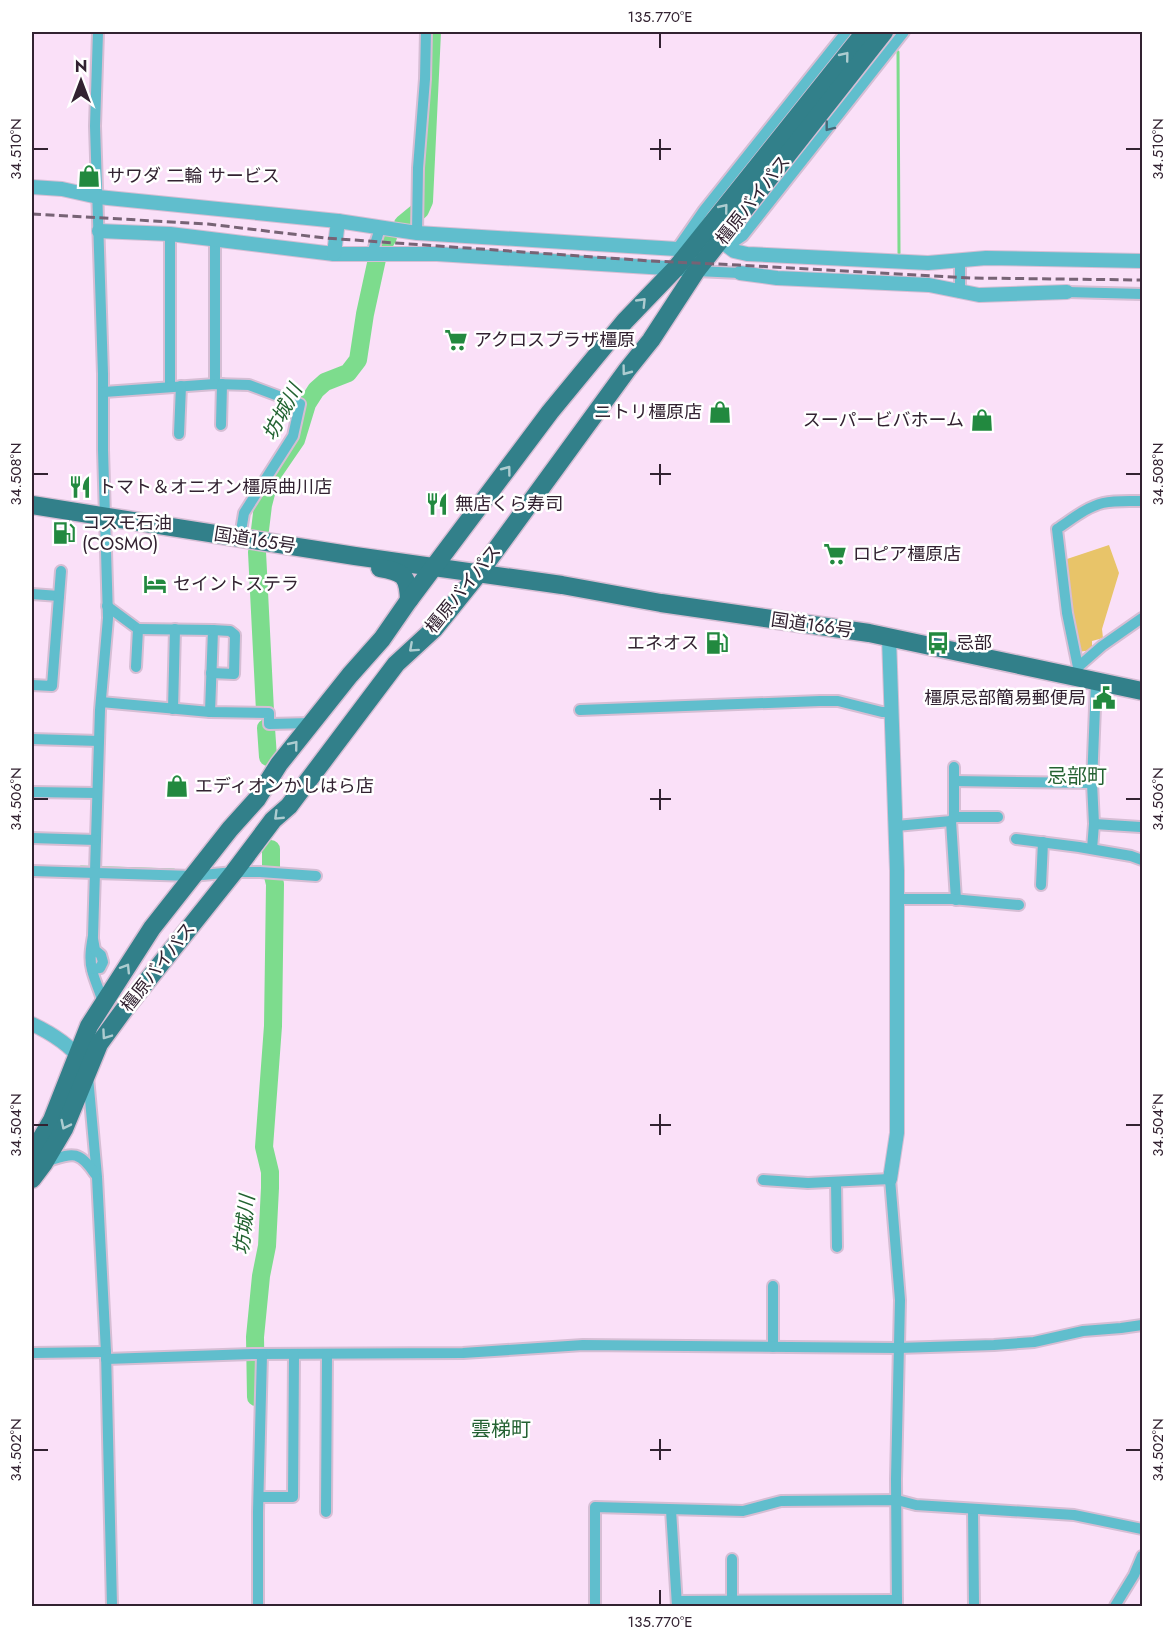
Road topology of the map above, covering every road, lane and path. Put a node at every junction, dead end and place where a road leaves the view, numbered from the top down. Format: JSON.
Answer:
{"nodes":[{"id":1,"x":98,"y":32,"type":"edge"},
{"id":2,"x":426,"y":32,"type":"edge"},
{"id":3,"x":846,"y":32,"type":"edge"},
{"id":4,"x":865,"y":32,"type":"edge"},
{"id":5,"x":884,"y":32,"type":"edge"},
{"id":6,"x":904,"y":32,"type":"edge"},
{"id":7,"x":32,"y":187,"type":"edge"},
{"id":8,"x":98,"y":197,"type":"junction"},
{"id":9,"x":338,"y":221,"type":"junction"},
{"id":10,"x":380,"y":228,"type":"junction"},
{"id":11,"x":99,"y":231,"type":"junction"},
{"id":12,"x":417,"y":233,"type":"junction"},
{"id":13,"x":170,"y":234,"type":"junction"},
{"id":14,"x":215,"y":239,"type":"junction"},
{"id":15,"x":724,"y":244,"type":"junction"},
{"id":16,"x":334,"y":254,"type":"junction"},
{"id":17,"x":372,"y":254,"type":"junction"},
{"id":18,"x":680,"y":257,"type":"junction"},
{"id":19,"x":960,"y":260,"type":"junction"},
{"id":20,"x":1143,"y":261,"type":"edge"},
{"id":21,"x":696,"y":271,"type":"junction"},
{"id":22,"x":740,"y":273,"type":"joint"},
{"id":23,"x":960,"y":292,"type":"junction"},
{"id":24,"x":1067,"y":292,"type":"joint"},
{"id":25,"x":1143,"y":294,"type":"edge"},
{"id":26,"x":218,"y":384,"type":"junction"},
{"id":27,"x":175,"y":387,"type":"junction"},
{"id":28,"x":104,"y":392,"type":"junction"},
{"id":29,"x":221,"y":425,"type":"dead end"},
{"id":30,"x":179,"y":435,"type":"dead end"},
{"id":31,"x":1143,"y":501,"type":"edge"},
{"id":32,"x":32,"y":505,"type":"edge"},
{"id":33,"x":105,"y":517,"type":"junction"},
{"id":34,"x":240,"y":537,"type":"junction"},
{"id":35,"x":355,"y":556,"type":"junction"},
{"id":36,"x":434,"y":567,"type":"junction"},
{"id":37,"x":61,"y":571,"type":"dead end"},
{"id":38,"x":479,"y":573,"type":"junction"},
{"id":39,"x":32,"y":594,"type":"edge"},
{"id":40,"x":59,"y":596,"type":"junction"},
{"id":41,"x":409,"y":600,"type":"junction"},
{"id":42,"x":107,"y":606,"type":"junction"},
{"id":43,"x":1143,"y":618,"type":"edge"},
{"id":44,"x":138,"y":629,"type":"junction"},
{"id":45,"x":175,"y":629,"type":"junction"},
{"id":46,"x":213,"y":630,"type":"junction"},
{"id":47,"x":889,"y":638,"type":"junction"},
{"id":48,"x":136,"y":667,"type":"dead end"},
{"id":49,"x":1077,"y":672,"type":"junction"},
{"id":50,"x":211,"y":673,"type":"junction"},
{"id":51,"x":1096,"y":682,"type":"junction"},
{"id":52,"x":32,"y":686,"type":"edge"},
{"id":53,"x":1143,"y":691,"type":"edge"},
{"id":54,"x":333,"y":697,"type":"junction"},
{"id":55,"x":100,"y":702,"type":"junction"},
{"id":56,"x":173,"y":709,"type":"junction"},
{"id":57,"x":580,"y":710,"type":"dead end"},
{"id":58,"x":210,"y":712,"type":"junction"},
{"id":59,"x":892,"y":712,"type":"junction"},
{"id":60,"x":357,"y":714,"type":"junction"},
{"id":61,"x":312,"y":723,"type":"junction"},
{"id":62,"x":32,"y":739,"type":"edge"},
{"id":63,"x":99,"y":741,"type":"junction"},
{"id":64,"x":954,"y":767,"type":"dead end"},
{"id":65,"x":954,"y":781,"type":"junction"},
{"id":66,"x":1092,"y":783,"type":"junction"},
{"id":67,"x":32,"y":792,"type":"edge"},
{"id":68,"x":97,"y":794,"type":"junction"},
{"id":69,"x":998,"y":817,"type":"dead end"},
{"id":70,"x":952,"y":819,"type":"junction"},
{"id":71,"x":1094,"y":824,"type":"junction"},
{"id":72,"x":896,"y":826,"type":"junction"},
{"id":73,"x":1140,"y":827,"type":"dead end"},
{"id":74,"x":32,"y":838,"type":"edge"},
{"id":75,"x":1016,"y":839,"type":"dead end"},
{"id":76,"x":96,"y":840,"type":"junction"},
{"id":77,"x":1044,"y":842,"type":"junction"},
{"id":78,"x":1092,"y":849,"type":"junction"},
{"id":79,"x":1143,"y":860,"type":"edge"},
{"id":80,"x":95,"y":869,"type":"junction"},
{"id":81,"x":32,"y":871,"type":"edge"},
{"id":82,"x":234,"y":872,"type":"junction"},
{"id":83,"x":192,"y":876,"type":"junction"},
{"id":84,"x":316,"y":876,"type":"dead end"},
{"id":85,"x":1041,"y":885,"type":"dead end"},
{"id":86,"x":897,"y":899,"type":"junction"},
{"id":87,"x":956,"y":900,"type":"junction"},
{"id":88,"x":1019,"y":905,"type":"dead end"},
{"id":89,"x":103,"y":1005,"type":"junction"},
{"id":90,"x":32,"y":1024,"type":"edge"},
{"id":91,"x":77,"y":1055,"type":"junction"},
{"id":92,"x":87,"y":1071,"type":"junction"},
{"id":93,"x":38,"y":1158,"type":"edge"},
{"id":94,"x":97,"y":1177,"type":"junction"},
{"id":95,"x":32,"y":1179,"type":"edge"},
{"id":96,"x":890,"y":1179,"type":"junction"},
{"id":97,"x":763,"y":1180,"type":"dead end"},
{"id":98,"x":836,"y":1182,"type":"junction"},
{"id":99,"x":837,"y":1247,"type":"dead end"},
{"id":100,"x":773,"y":1286,"type":"dead end"},
{"id":101,"x":1143,"y":1325,"type":"edge"},
{"id":102,"x":773,"y":1347,"type":"junction"},
{"id":103,"x":898,"y":1348,"type":"junction"},
{"id":104,"x":32,"y":1353,"type":"edge"},
{"id":105,"x":257,"y":1354,"type":"junction"},
{"id":106,"x":294,"y":1354,"type":"junction"},
{"id":107,"x":327,"y":1354,"type":"junction"},
{"id":108,"x":106,"y":1356,"type":"junction"},
{"id":109,"x":259,"y":1497,"type":"junction"},
{"id":110,"x":897,"y":1500,"type":"junction"},
{"id":111,"x":973,"y":1509,"type":"junction"},
{"id":112,"x":672,"y":1510,"type":"junction"},
{"id":113,"x":326,"y":1512,"type":"dead end"},
{"id":114,"x":1143,"y":1529,"type":"edge"},
{"id":115,"x":1143,"y":1556,"type":"edge"},
{"id":116,"x":732,"y":1559,"type":"dead end"},
{"id":117,"x":732,"y":1601,"type":"junction"},
{"id":118,"x":897,"y":1603,"type":"edge"},
{"id":119,"x":677,"y":1604,"type":"edge"},
{"id":120,"x":112,"y":1606,"type":"edge"},
{"id":121,"x":258,"y":1606,"type":"edge"},
{"id":122,"x":595,"y":1606,"type":"edge"},
{"id":123,"x":974,"y":1606,"type":"edge"},
{"id":124,"x":1115,"y":1606,"type":"edge"}],
"edges":[{"from":1,"to":8,"type":"street"},
{"from":2,"to":12,"type":"street"},
{"from":3,"to":18,"type":"street"},
{"from":18,"to":4,"type":"highway","name":"橿原バイパス","one_way":true},
{"from":5,"to":15,"type":"highway","name":"橿原バイパス"},
{"from":6,"to":15,"type":"street","one_way":true},
{"from":7,"to":8,"type":"street"},
{"from":8,"to":9,"type":"street"},
{"from":8,"to":11,"type":"street"},
{"from":9,"to":10,"type":"street"},
{"from":9,"to":16,"type":"street"},
{"from":10,"to":12,"type":"street"},
{"from":10,"to":17,"type":"street"},
{"from":11,"to":13,"type":"street"},
{"from":11,"to":28,"type":"street"},
{"from":12,"to":18,"type":"street"},
{"from":13,"to":14,"type":"street"},
{"from":13,"to":27,"type":"street"},
{"from":14,"to":16,"type":"street"},
{"from":14,"to":26,"type":"street"},
{"from":15,"to":19,"type":"street"},
{"from":15,"to":21,"type":"highway","name":"橿原バイパス"},
{"from":16,"to":17,"type":"street"},
{"from":17,"to":18,"type":"street"},
{"from":18,"to":21,"type":"street"},
{"from":36,"to":18,"type":"highway","name":"橿原バイパス","one_way":true},
{"from":19,"to":20,"type":"street"},
{"from":19,"to":23,"type":"street"},
{"from":21,"to":22,"type":"street"},
{"from":21,"to":38,"type":"highway","name":"橿原バイパス","one_way":true},
{"from":22,"to":23,"type":"street"},
{"from":23,"to":24,"type":"street"},
{"from":24,"to":25,"type":"street"},
{"from":26,"to":27,"type":"street"},
{"from":26,"to":29,"type":"street"},
{"from":26,"to":34,"type":"street"},
{"from":27,"to":28,"type":"street"},
{"from":27,"to":30,"type":"street"},
{"from":28,"to":33,"type":"street"},
{"from":31,"to":49,"type":"street"},
{"from":32,"to":33,"type":"highway","name":"国道165号"},
{"from":33,"to":34,"type":"highway","name":"国道165号"},
{"from":33,"to":42,"type":"street"},
{"from":34,"to":35,"type":"highway","name":"国道165号"},
{"from":35,"to":36,"type":"highway","name":"国道165号"},
{"from":35,"to":41,"type":"highway"},
{"from":36,"to":38,"type":"highway","name":"国道165号"},
{"from":36,"to":41,"type":"highway","name":"橿原バイパス"},
{"from":37,"to":40,"type":"street"},
{"from":38,"to":47,"type":"highway","name":"国道166号"},
{"from":38,"to":60,"type":"highway","name":"橿原バイパス","one_way":true},
{"from":39,"to":40,"type":"street"},
{"from":40,"to":52,"type":"street"},
{"from":41,"to":54,"type":"highway","name":"橿原バイパス"},
{"from":42,"to":44,"type":"street"},
{"from":42,"to":55,"type":"street"},
{"from":43,"to":49,"type":"street"},
{"from":44,"to":45,"type":"street"},
{"from":44,"to":48,"type":"street"},
{"from":45,"to":46,"type":"street"},
{"from":45,"to":56,"type":"street"},
{"from":46,"to":50,"type":"street"},
{"from":46,"to":50,"type":"street"},
{"from":47,"to":49,"type":"highway","name":"国道166号"},
{"from":47,"to":59,"type":"street"},
{"from":49,"to":51,"type":"highway","name":"国道166号"},
{"from":50,"to":58,"type":"street"},
{"from":51,"to":53,"type":"highway","name":"国道166号"},
{"from":51,"to":66,"type":"street"},
{"from":54,"to":60,"type":"highway"},
{"from":54,"to":61,"type":"highway","name":"橿原バイパス"},
{"from":55,"to":56,"type":"street"},
{"from":55,"to":63,"type":"street"},
{"from":56,"to":58,"type":"street"},
{"from":57,"to":59,"type":"street"},
{"from":58,"to":61,"type":"street"},
{"from":59,"to":72,"type":"street"},
{"from":60,"to":82,"type":"highway","name":"橿原バイパス","one_way":true},
{"from":83,"to":61,"type":"highway","name":"橿原バイパス","one_way":true},
{"from":62,"to":63,"type":"street"},
{"from":63,"to":68,"type":"street"},
{"from":64,"to":65,"type":"street"},
{"from":65,"to":66,"type":"street"},
{"from":65,"to":70,"type":"street"},
{"from":66,"to":71,"type":"street"},
{"from":67,"to":68,"type":"street"},
{"from":68,"to":76,"type":"street"},
{"from":69,"to":70,"type":"street"},
{"from":70,"to":72,"type":"street"},
{"from":70,"to":87,"type":"street"},
{"from":71,"to":73,"type":"street"},
{"from":71,"to":78,"type":"street"},
{"from":72,"to":86,"type":"street"},
{"from":74,"to":76,"type":"street"},
{"from":75,"to":77,"type":"street"},
{"from":76,"to":80,"type":"street"},
{"from":77,"to":78,"type":"street"},
{"from":77,"to":85,"type":"street"},
{"from":78,"to":79,"type":"street"},
{"from":80,"to":81,"type":"street"},
{"from":80,"to":83,"type":"street"},
{"from":80,"to":89,"type":"street"},
{"from":82,"to":83,"type":"street"},
{"from":82,"to":84,"type":"street"},
{"from":82,"to":92,"type":"highway","name":"橿原バイパス","one_way":true},
{"from":89,"to":83,"type":"highway","name":"橿原バイパス","one_way":true},
{"from":86,"to":87,"type":"street"},
{"from":86,"to":96,"type":"street"},
{"from":87,"to":88,"type":"street"},
{"from":89,"to":91,"type":"highway","name":"橿原バイパス"},
{"from":90,"to":91,"type":"street"},
{"from":91,"to":92,"type":"street"},
{"from":91,"to":93,"type":"highway","name":"橿原バイパス"},
{"from":92,"to":93,"type":"highway","name":"橿原バイパス","one_way":true},
{"from":92,"to":94,"type":"street"},
{"from":93,"to":94,"type":"street"},
{"from":93,"to":95,"type":"highway","name":"橿原バイパス"},
{"from":94,"to":108,"type":"street"},
{"from":96,"to":98,"type":"street"},
{"from":96,"to":103,"type":"street"},
{"from":97,"to":98,"type":"street"},
{"from":98,"to":99,"type":"street"},
{"from":100,"to":102,"type":"street"},
{"from":101,"to":103,"type":"street"},
{"from":102,"to":103,"type":"street"},
{"from":102,"to":107,"type":"street"},
{"from":103,"to":110,"type":"street"},
{"from":104,"to":108,"type":"street"},
{"from":105,"to":106,"type":"street"},
{"from":105,"to":108,"type":"street"},
{"from":105,"to":109,"type":"street"},
{"from":106,"to":107,"type":"street"},
{"from":106,"to":109,"type":"street"},
{"from":107,"to":113,"type":"street"},
{"from":108,"to":120,"type":"street"},
{"from":109,"to":121,"type":"street"},
{"from":110,"to":111,"type":"street"},
{"from":110,"to":112,"type":"street"},
{"from":110,"to":118,"type":"street"},
{"from":111,"to":114,"type":"street"},
{"from":111,"to":123,"type":"street"},
{"from":112,"to":119,"type":"street"},
{"from":112,"to":122,"type":"street"},
{"from":115,"to":124,"type":"street"},
{"from":116,"to":117,"type":"street"},
{"from":117,"to":118,"type":"street"},
{"from":117,"to":119,"type":"street"}]}
